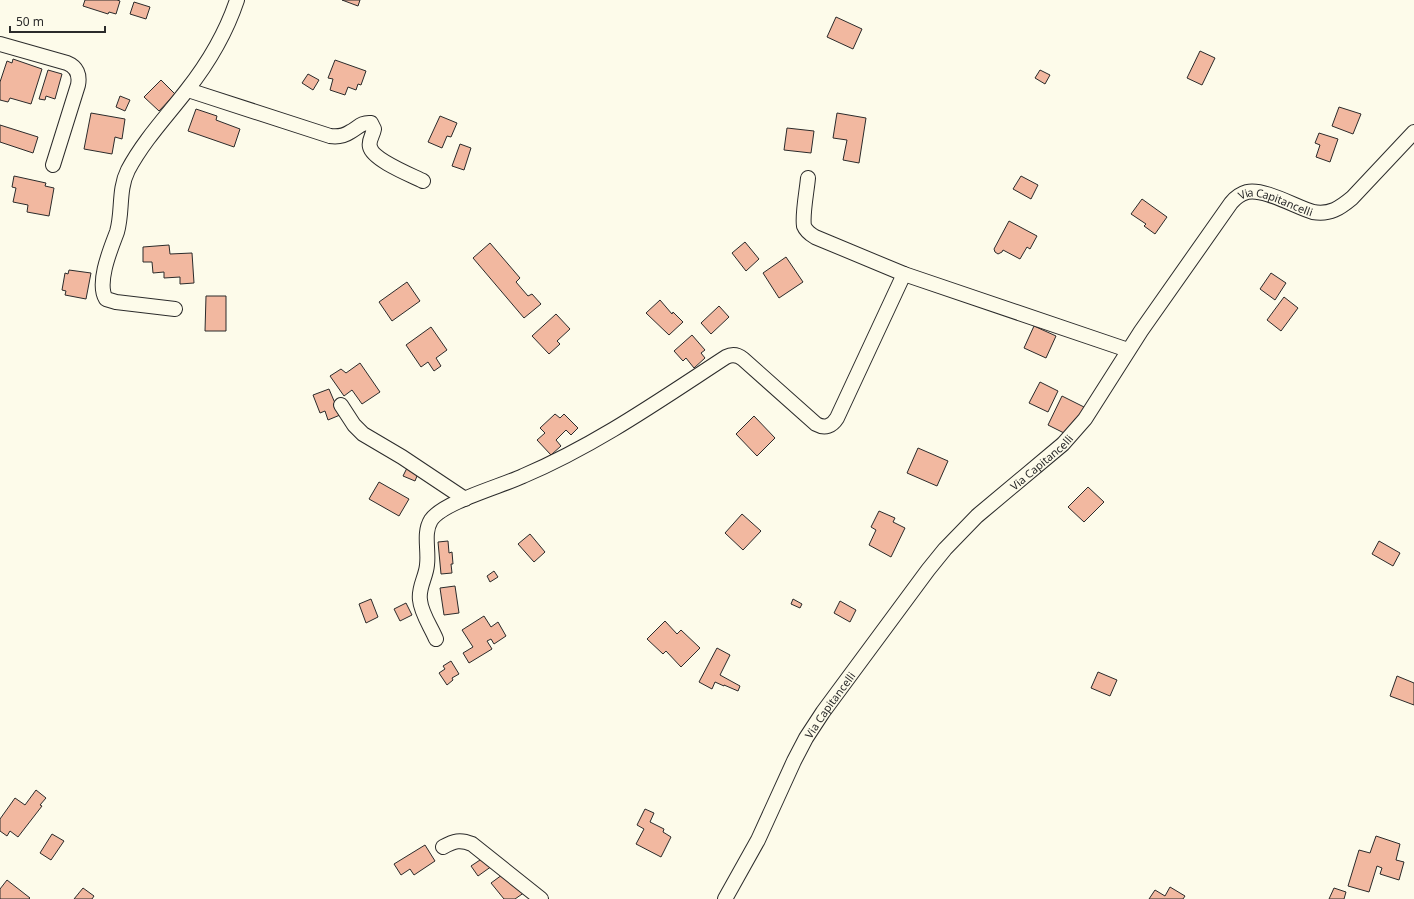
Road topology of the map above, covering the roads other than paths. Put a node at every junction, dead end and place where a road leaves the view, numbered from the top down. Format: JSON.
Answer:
{"nodes":[{"id":1,"x":237,"y":0,"type":"edge"},
{"id":2,"x":0,"y":44,"type":"edge"},
{"id":3,"x":188,"y":90,"type":"junction"},
{"id":4,"x":1414,"y":132,"type":"edge"},
{"id":5,"x":53,"y":165,"type":"dead end"},
{"id":6,"x":808,"y":178,"type":"dead end"},
{"id":7,"x":423,"y":181,"type":"dead end"},
{"id":8,"x":904,"y":274,"type":"junction"},
{"id":9,"x":175,"y":309,"type":"dead end"},
{"id":10,"x":1128,"y":350,"type":"junction"},
{"id":11,"x":341,"y":405,"type":"dead end"},
{"id":12,"x":465,"y":499,"type":"junction"},
{"id":13,"x":436,"y":639,"type":"dead end"},
{"id":14,"x":443,"y":847,"type":"dead end"},
{"id":15,"x":541,"y":899,"type":"edge"},
{"id":16,"x":726,"y":899,"type":"edge"}],
"edges":[{"from":1,"to":3,"type":"street"},
{"from":2,"to":5,"type":"street"},
{"from":3,"to":7,"type":"street"},
{"from":3,"to":9,"type":"street"},
{"from":4,"to":10,"type":"street","name":"Via Capitancelli"},
{"from":6,"to":8,"type":"street"},
{"from":8,"to":10,"type":"street"},
{"from":8,"to":12,"type":"street"},
{"from":10,"to":16,"type":"street","name":"Via Capitancelli"},
{"from":11,"to":12,"type":"street"},
{"from":12,"to":13,"type":"street"},
{"from":14,"to":15,"type":"street"}]}
